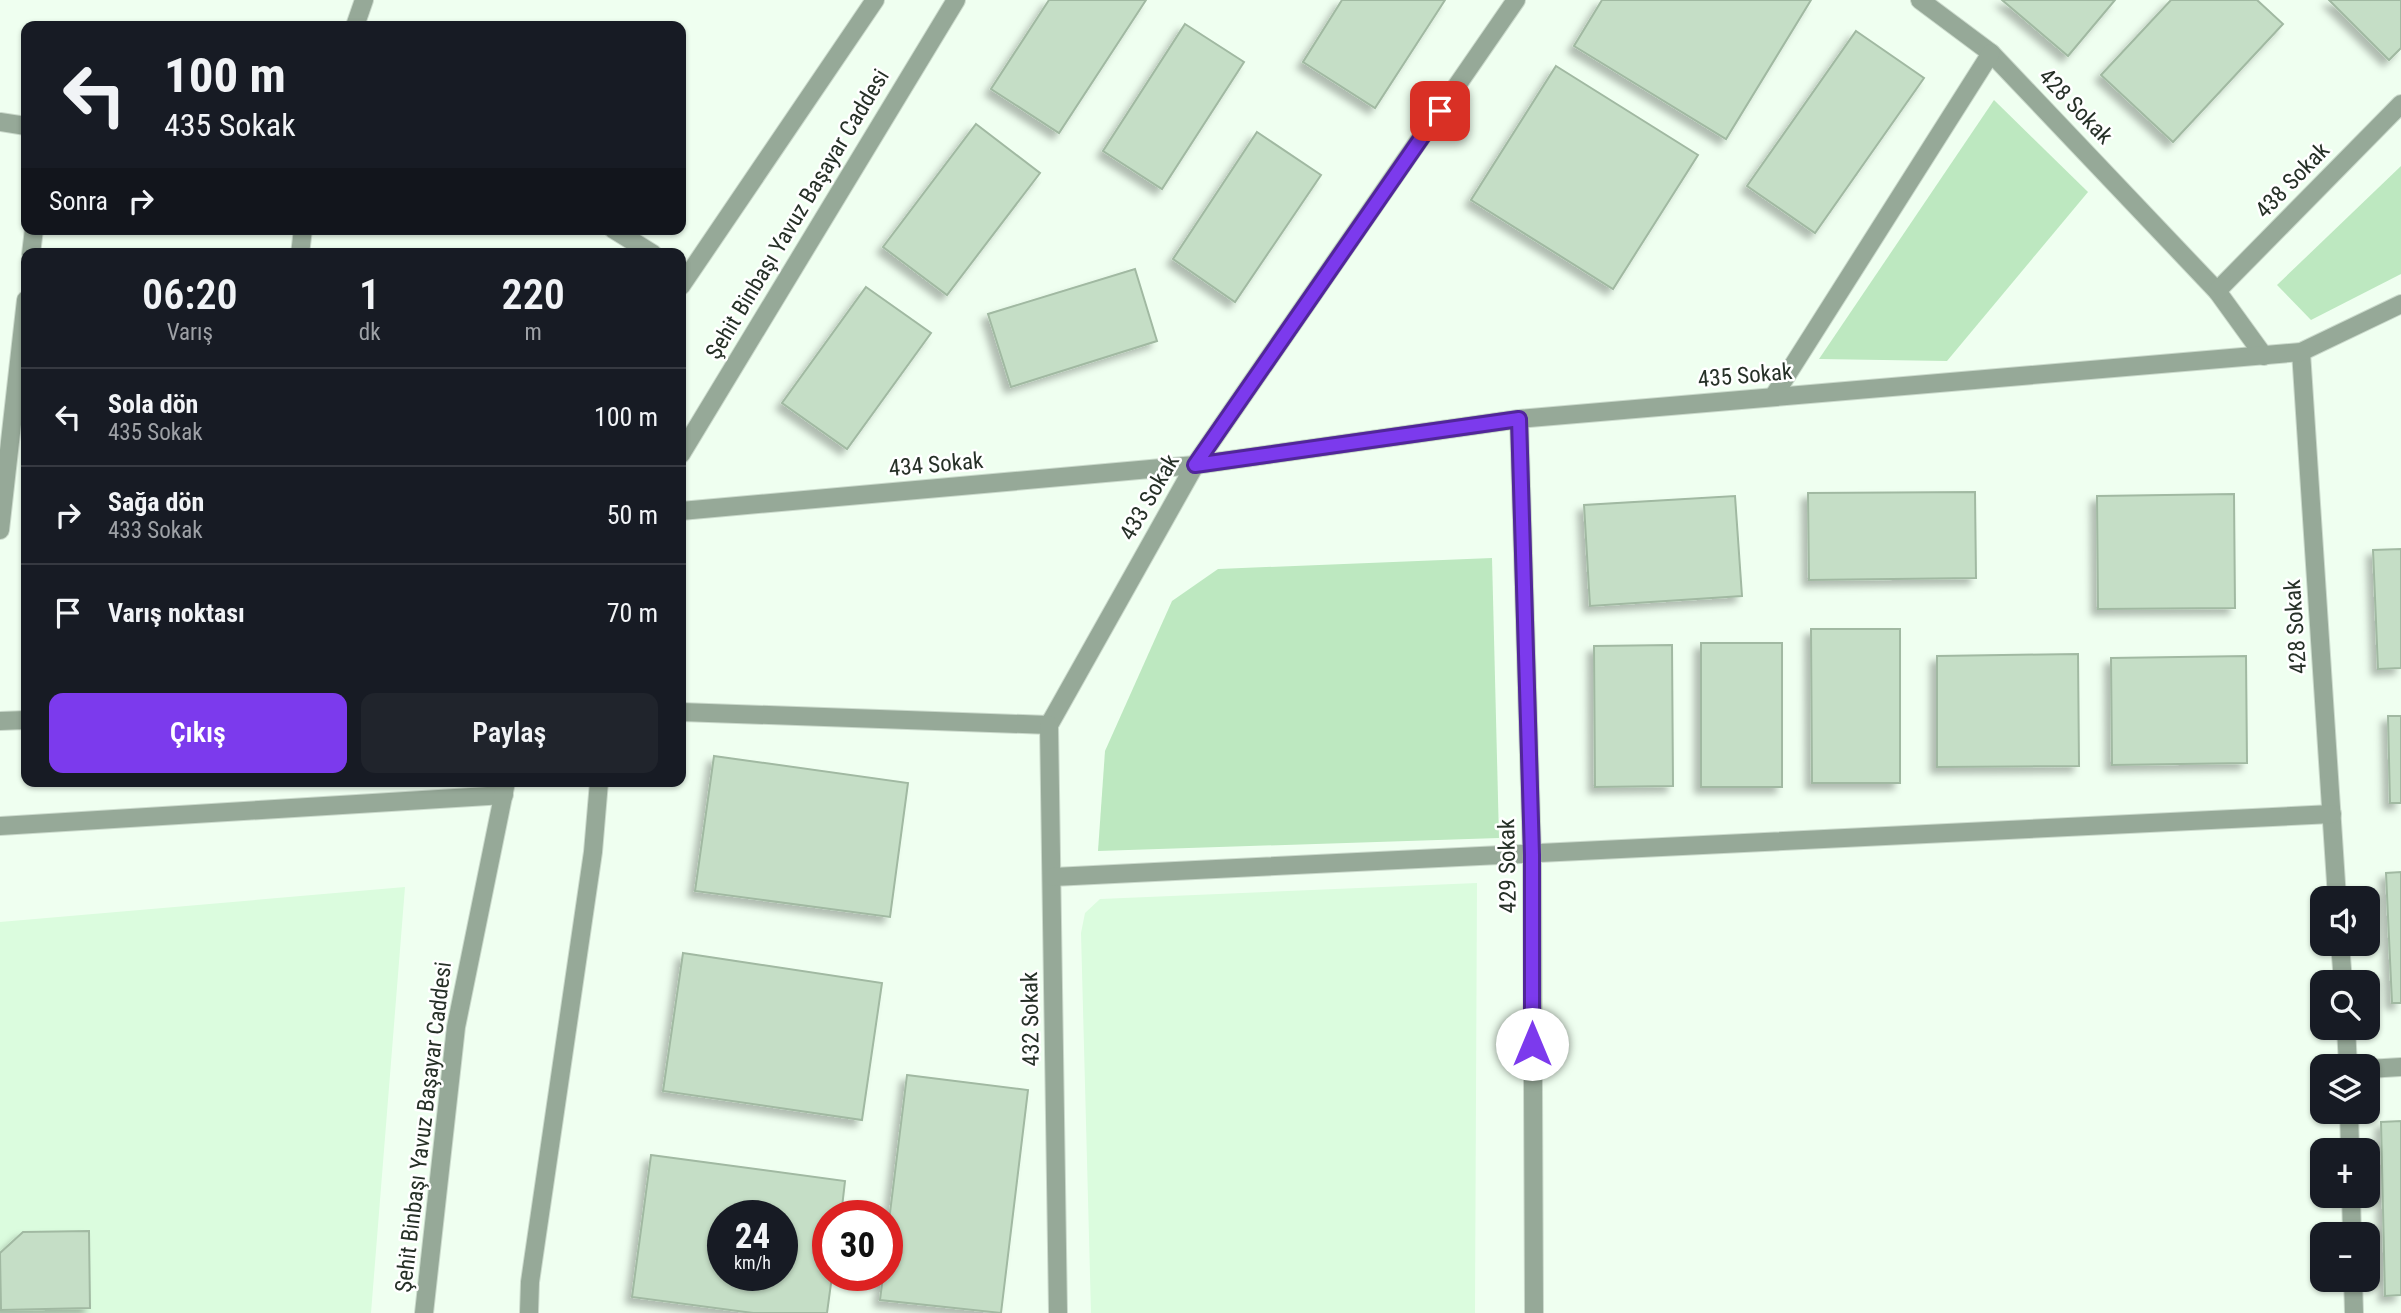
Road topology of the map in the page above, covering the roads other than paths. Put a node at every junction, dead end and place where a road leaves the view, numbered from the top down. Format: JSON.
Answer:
{"nodes":[{"id":1,"x":364,"y":0,"type":"edge"},
{"id":2,"x":875,"y":0,"type":"edge"},
{"id":3,"x":956,"y":0,"type":"edge"},
{"id":4,"x":1516,"y":0,"type":"edge"},
{"id":5,"x":1920,"y":0,"type":"edge"},
{"id":6,"x":357,"y":21,"type":"edge"},
{"id":7,"x":1991,"y":52,"type":"junction"},
{"id":8,"x":2401,"y":104,"type":"edge"},
{"id":9,"x":0,"y":122,"type":"edge"},
{"id":10,"x":21,"y":125,"type":"edge"},
{"id":11,"x":623,"y":235,"type":"edge"},
{"id":12,"x":643,"y":248,"type":"edge"},
{"id":13,"x":686,"y":273,"type":"edge"},
{"id":14,"x":2217,"y":291,"type":"junction"},
{"id":15,"x":2401,"y":304,"type":"edge"},
{"id":16,"x":2301,"y":352,"type":"junction"},
{"id":17,"x":2264,"y":356,"type":"junction"},
{"id":18,"x":21,"y":394,"type":"edge"},
{"id":19,"x":1773,"y":397,"type":"junction"},
{"id":20,"x":1519,"y":419,"type":"junction"},
{"id":21,"x":686,"y":446,"type":"edge"},
{"id":22,"x":18,"y":451,"type":"edge"},
{"id":23,"x":1195,"y":465,"type":"junction"},
{"id":24,"x":686,"y":511,"type":"edge"},
{"id":25,"x":0,"y":530,"type":"edge"},
{"id":26,"x":686,"y":712,"type":"edge"},
{"id":27,"x":21,"y":720,"type":"edge"},
{"id":28,"x":0,"y":721,"type":"edge"},
{"id":29,"x":1049,"y":725,"type":"junction"},
{"id":30,"x":599,"y":787,"type":"edge"},
{"id":31,"x":505,"y":789,"type":"edge"},
{"id":32,"x":2332,"y":814,"type":"junction"},
{"id":33,"x":0,"y":826,"type":"edge"},
{"id":34,"x":1532,"y":855,"type":"junction"},
{"id":35,"x":1053,"y":877,"type":"junction"},
{"id":36,"x":2336,"y":886,"type":"edge"},
{"id":37,"x":2401,"y":1067,"type":"edge"},
{"id":38,"x":2380,"y":1068,"type":"edge"},
{"id":39,"x":2353,"y":1292,"type":"edge"},
{"id":40,"x":424,"y":1313,"type":"edge"},
{"id":41,"x":529,"y":1313,"type":"edge"},
{"id":42,"x":1058,"y":1313,"type":"edge"},
{"id":43,"x":1534,"y":1313,"type":"edge"},
{"id":44,"x":2354,"y":1313,"type":"edge"}],
"edges":[{"from":1,"to":6,"type":"street"},
{"from":2,"to":13,"type":"street","name":"Şehit Binbaşı Yavuz Başayar Caddesi"},
{"from":3,"to":21,"type":"street","name":"Şehit Binbaşı Yavuz Başayar Caddesi"},
{"from":4,"to":23,"type":"street","name":"433 Sokak"},
{"from":5,"to":7,"type":"street","name":"428 Sokak"},
{"from":7,"to":14,"type":"street","name":"428 Sokak"},
{"from":7,"to":19,"type":"street"},
{"from":8,"to":14,"type":"street","name":"438 Sokak"},
{"from":9,"to":10,"type":"street"},
{"from":11,"to":12,"type":"street"},
{"from":14,"to":17,"type":"street","name":"428 Sokak"},
{"from":15,"to":16,"type":"street","name":"435 Sokak"},
{"from":16,"to":17,"type":"street","name":"435 Sokak"},
{"from":16,"to":32,"type":"street","name":"428 Sokak"},
{"from":17,"to":19,"type":"street","name":"435 Sokak"},
{"from":18,"to":22,"type":"street"},
{"from":19,"to":20,"type":"street","name":"435 Sokak"},
{"from":20,"to":23,"type":"street","name":"435 Sokak"},
{"from":20,"to":34,"type":"street","name":"429 Sokak"},
{"from":22,"to":25,"type":"street"},
{"from":23,"to":24,"type":"street","name":"434 Sokak"},
{"from":23,"to":29,"type":"street","name":"433 Sokak"},
{"from":26,"to":29,"type":"street"},
{"from":27,"to":28,"type":"street"},
{"from":29,"to":35,"type":"street","name":"432 Sokak"},
{"from":30,"to":41,"type":"street"},
{"from":31,"to":33,"type":"street"},
{"from":31,"to":40,"type":"street","name":"Şehit Binbaşı Yavuz Başayar Caddesi"},
{"from":32,"to":34,"type":"street"},
{"from":32,"to":36,"type":"street","name":"428 Sokak"},
{"from":34,"to":35,"type":"street"},
{"from":34,"to":43,"type":"street","name":"429 Sokak"},
{"from":35,"to":42,"type":"street","name":"432 Sokak"},
{"from":37,"to":38,"type":"street"},
{"from":39,"to":44,"type":"street"}]}
